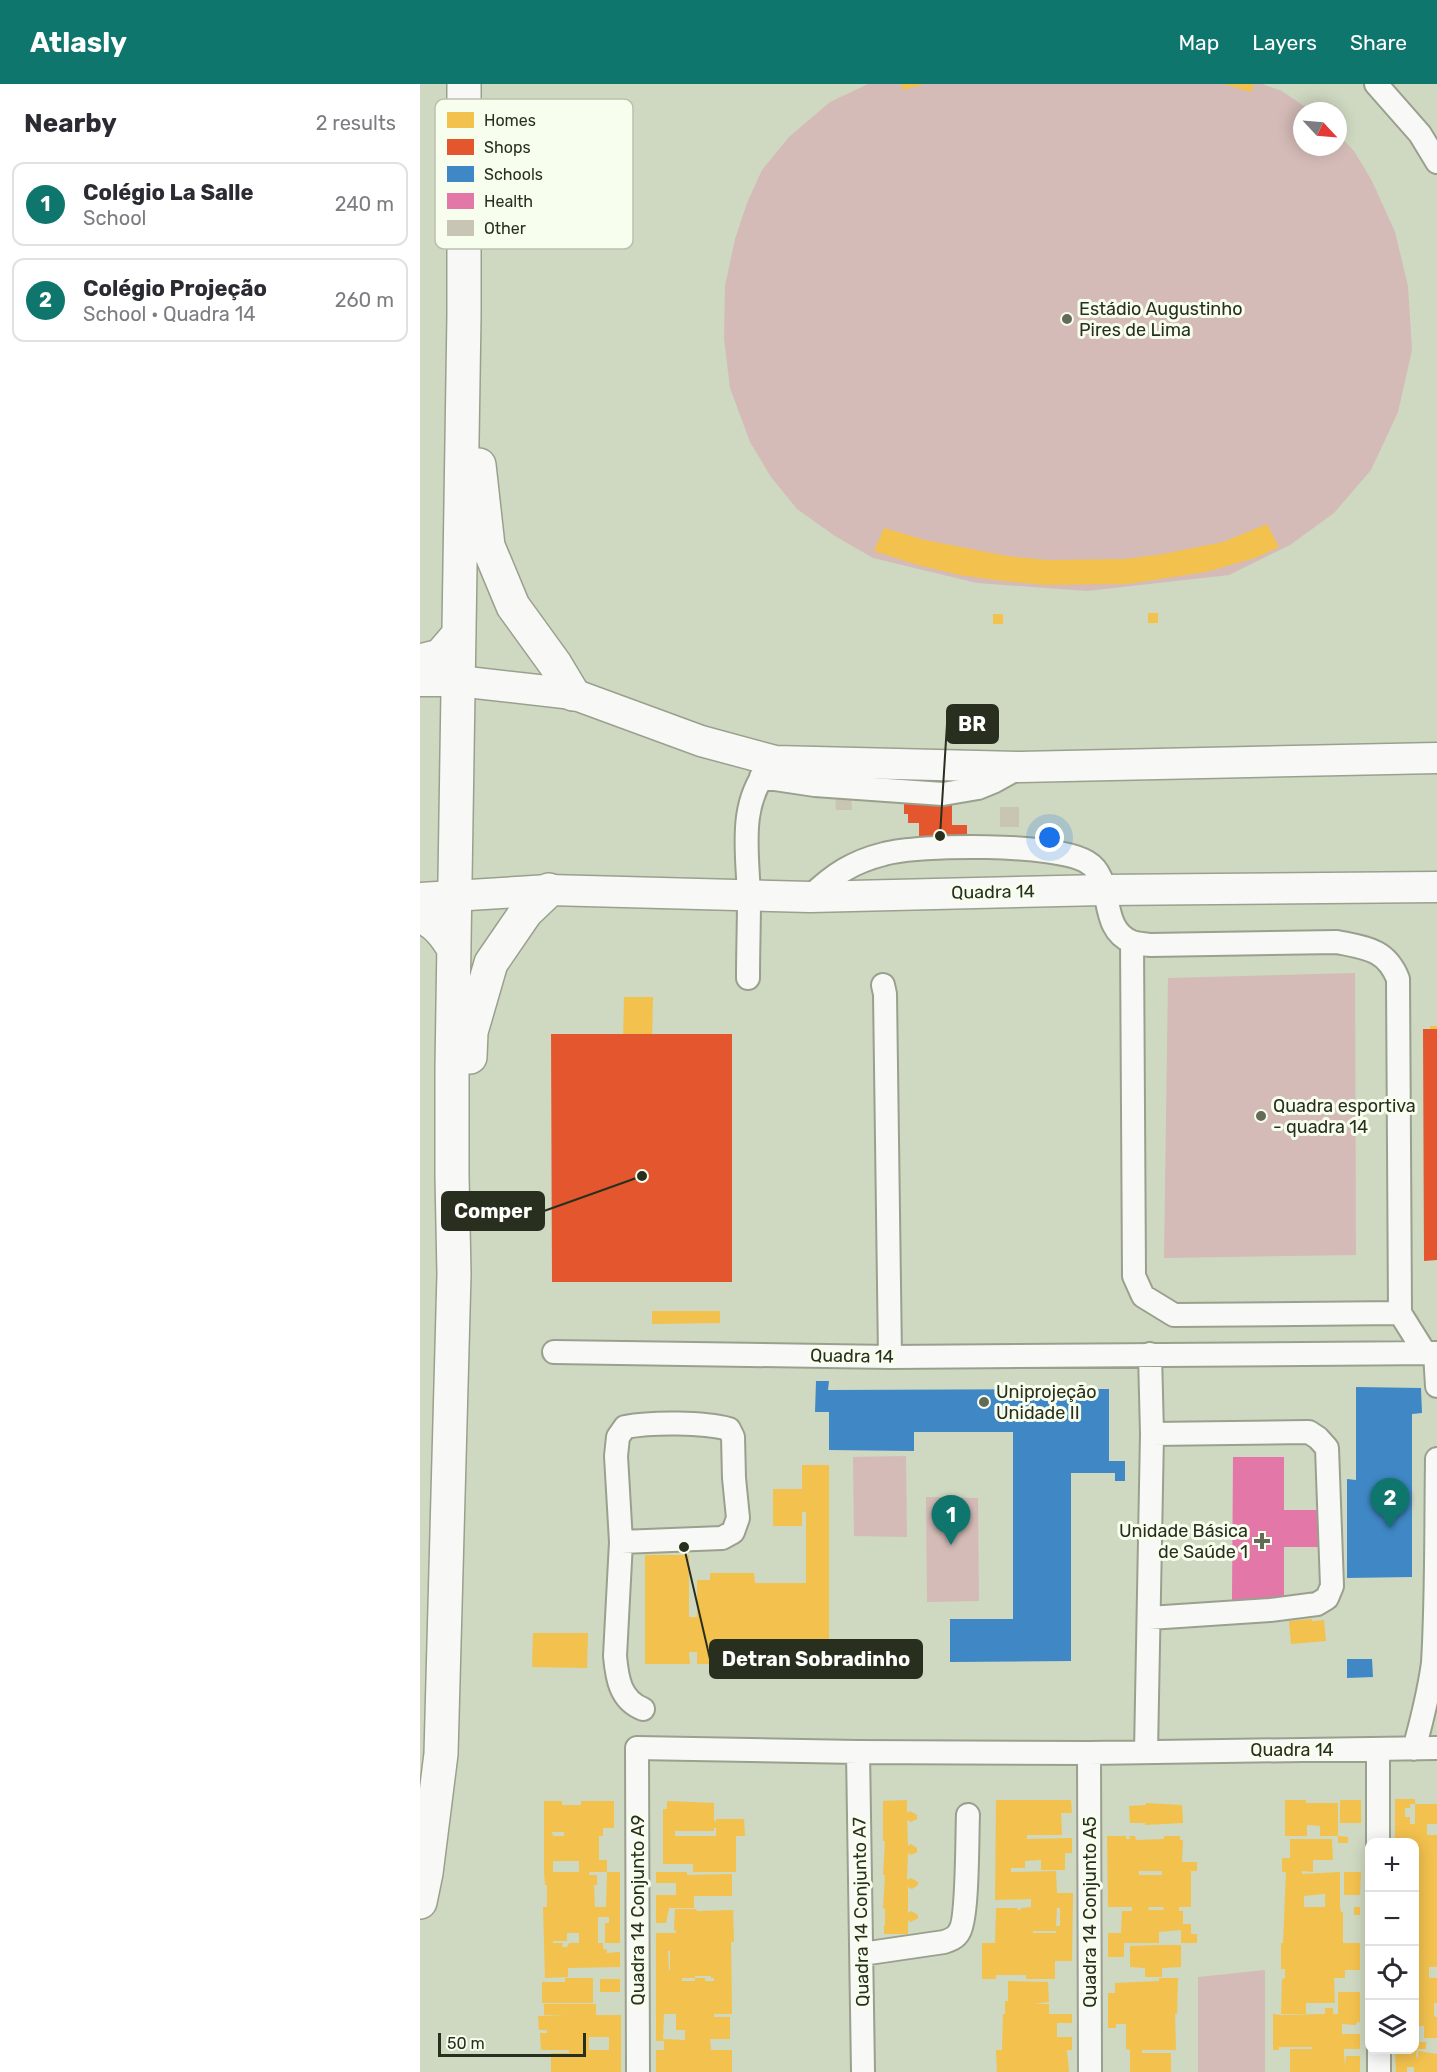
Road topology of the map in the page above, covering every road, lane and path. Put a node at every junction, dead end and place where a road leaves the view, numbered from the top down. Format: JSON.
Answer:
{"nodes":[{"id":1,"x":1376,"y":84,"type":"edge"},
{"id":2,"x":1437,"y":162,"type":"edge"},
{"id":3,"x":464,"y":249,"type":"edge"},
{"id":4,"x":464,"y":315,"type":"junction"},
{"id":5,"x":459,"y":634,"type":"junction"},
{"id":6,"x":420,"y":661,"type":"edge"},
{"id":7,"x":420,"y":681,"type":"edge"},
{"id":8,"x":458,"y":681,"type":"junction"},
{"id":9,"x":573,"y":694,"type":"junction"},
{"id":10,"x":1437,"y":758,"type":"edge"},
{"id":11,"x":768,"y":769,"type":"junction"},
{"id":12,"x":1437,"y":887,"type":"edge"},
{"id":13,"x":549,"y":890,"type":"junction"},
{"id":14,"x":1103,"y":890,"type":"junction"},
{"id":15,"x":455,"y":897,"type":"junction"},
{"id":16,"x":748,"y":897,"type":"junction"},
{"id":17,"x":810,"y":897,"type":"junction"},
{"id":18,"x":420,"y":898,"type":"edge"},
{"id":19,"x":420,"y":917,"type":"edge"},
{"id":20,"x":1132,"y":942,"type":"junction"},
{"id":21,"x":454,"y":949,"type":"junction"},
{"id":22,"x":748,"y":978,"type":"dead end"},
{"id":23,"x":882,"y":984,"type":"dead end"},
{"id":24,"x":454,"y":1274,"type":"junction"},
{"id":25,"x":1400,"y":1314,"type":"junction"},
{"id":26,"x":554,"y":1352,"type":"dead end"},
{"id":27,"x":1432,"y":1353,"type":"edge"},
{"id":28,"x":1150,"y":1354,"type":"junction"},
{"id":29,"x":890,"y":1357,"type":"junction"},
{"id":30,"x":1437,"y":1386,"type":"edge"},
{"id":31,"x":1152,"y":1434,"type":"junction"},
{"id":32,"x":1437,"y":1459,"type":"edge"},
{"id":33,"x":1437,"y":1507,"type":"edge"},
{"id":34,"x":621,"y":1542,"type":"junction"},
{"id":35,"x":1149,"y":1618,"type":"junction"},
{"id":36,"x":643,"y":1709,"type":"dead end"},
{"id":37,"x":637,"y":1748,"type":"joint"},
{"id":38,"x":1437,"y":1748,"type":"edge"},
{"id":39,"x":1414,"y":1749,"type":"junction"},
{"id":40,"x":1377,"y":1750,"type":"junction"},
{"id":41,"x":858,"y":1752,"type":"junction"},
{"id":42,"x":1089,"y":1752,"type":"junction"},
{"id":43,"x":1146,"y":1752,"type":"junction"},
{"id":44,"x":968,"y":1815,"type":"dead end"},
{"id":45,"x":1378,"y":1838,"type":"edge"},
{"id":46,"x":420,"y":1902,"type":"edge"},
{"id":47,"x":862,"y":1953,"type":"junction"},
{"id":48,"x":1379,"y":2054,"type":"edge"},
{"id":49,"x":638,"y":2072,"type":"edge"},
{"id":50,"x":863,"y":2072,"type":"edge"},
{"id":51,"x":1090,"y":2072,"type":"edge"},
{"id":52,"x":1379,"y":2072,"type":"edge"}],
"edges":[{"from":1,"to":2,"type":"street"},
{"from":3,"to":4,"type":"highway"},
{"from":4,"to":5,"type":"highway"},
{"from":4,"to":9,"type":"highway"},
{"from":5,"to":6,"type":"highway"},
{"from":5,"to":8,"type":"highway"},
{"from":7,"to":8,"type":"main road"},
{"from":8,"to":9,"type":"main road"},
{"from":8,"to":15,"type":"highway"},
{"from":9,"to":11,"type":"main road"},
{"from":10,"to":11,"type":"main road"},
{"from":11,"to":16,"type":"street"},
{"from":12,"to":14,"type":"main road","name":"Quadra 14"},
{"from":13,"to":15,"type":"main road","name":"Quadra 14"},
{"from":13,"to":16,"type":"main road","name":"Quadra 14"},
{"from":13,"to":24,"type":"highway"},
{"from":14,"to":17,"type":"main road","name":"Quadra 14"},
{"from":14,"to":17,"type":"street"},
{"from":14,"to":20,"type":"street"},
{"from":15,"to":18,"type":"main road","name":"Quadra 14"},
{"from":15,"to":21,"type":"highway"},
{"from":16,"to":17,"type":"main road","name":"Quadra 14"},
{"from":16,"to":22,"type":"street"},
{"from":19,"to":21,"type":"highway"},
{"from":20,"to":25,"type":"street"},
{"from":20,"to":25,"type":"street"},
{"from":21,"to":24,"type":"highway"},
{"from":23,"to":29,"type":"street"},
{"from":24,"to":46,"type":"highway"},
{"from":25,"to":27,"type":"street"},
{"from":26,"to":29,"type":"street","name":"Quadra 14"},
{"from":27,"to":28,"type":"street","name":"Quadra 14"},
{"from":27,"to":30,"type":"street"},
{"from":28,"to":29,"type":"street","name":"Quadra 14"},
{"from":28,"to":31,"type":"street"},
{"from":31,"to":35,"type":"street"},
{"from":31,"to":35,"type":"street"},
{"from":32,"to":33,"type":"street"},
{"from":33,"to":39,"type":"street"},
{"from":34,"to":34,"type":"street"},
{"from":34,"to":36,"type":"street"},
{"from":35,"to":43,"type":"street"},
{"from":37,"to":41,"type":"street","name":"Quadra 14"},
{"from":37,"to":49,"type":"street","name":"Quadra 14 Conjunto A9"},
{"from":38,"to":39,"type":"street","name":"Quadra 14"},
{"from":39,"to":40,"type":"street","name":"Quadra 14"},
{"from":40,"to":43,"type":"street","name":"Quadra 14"},
{"from":40,"to":45,"type":"street"},
{"from":41,"to":42,"type":"street","name":"Quadra 14"},
{"from":41,"to":47,"type":"street","name":"Quadra 14 Conjunto A7"},
{"from":42,"to":43,"type":"street","name":"Quadra 14"},
{"from":42,"to":51,"type":"street","name":"Quadra 14 Conjunto A5"},
{"from":44,"to":47,"type":"street"},
{"from":47,"to":50,"type":"street","name":"Quadra 14 Conjunto A7"},
{"from":48,"to":52,"type":"street"}]}
